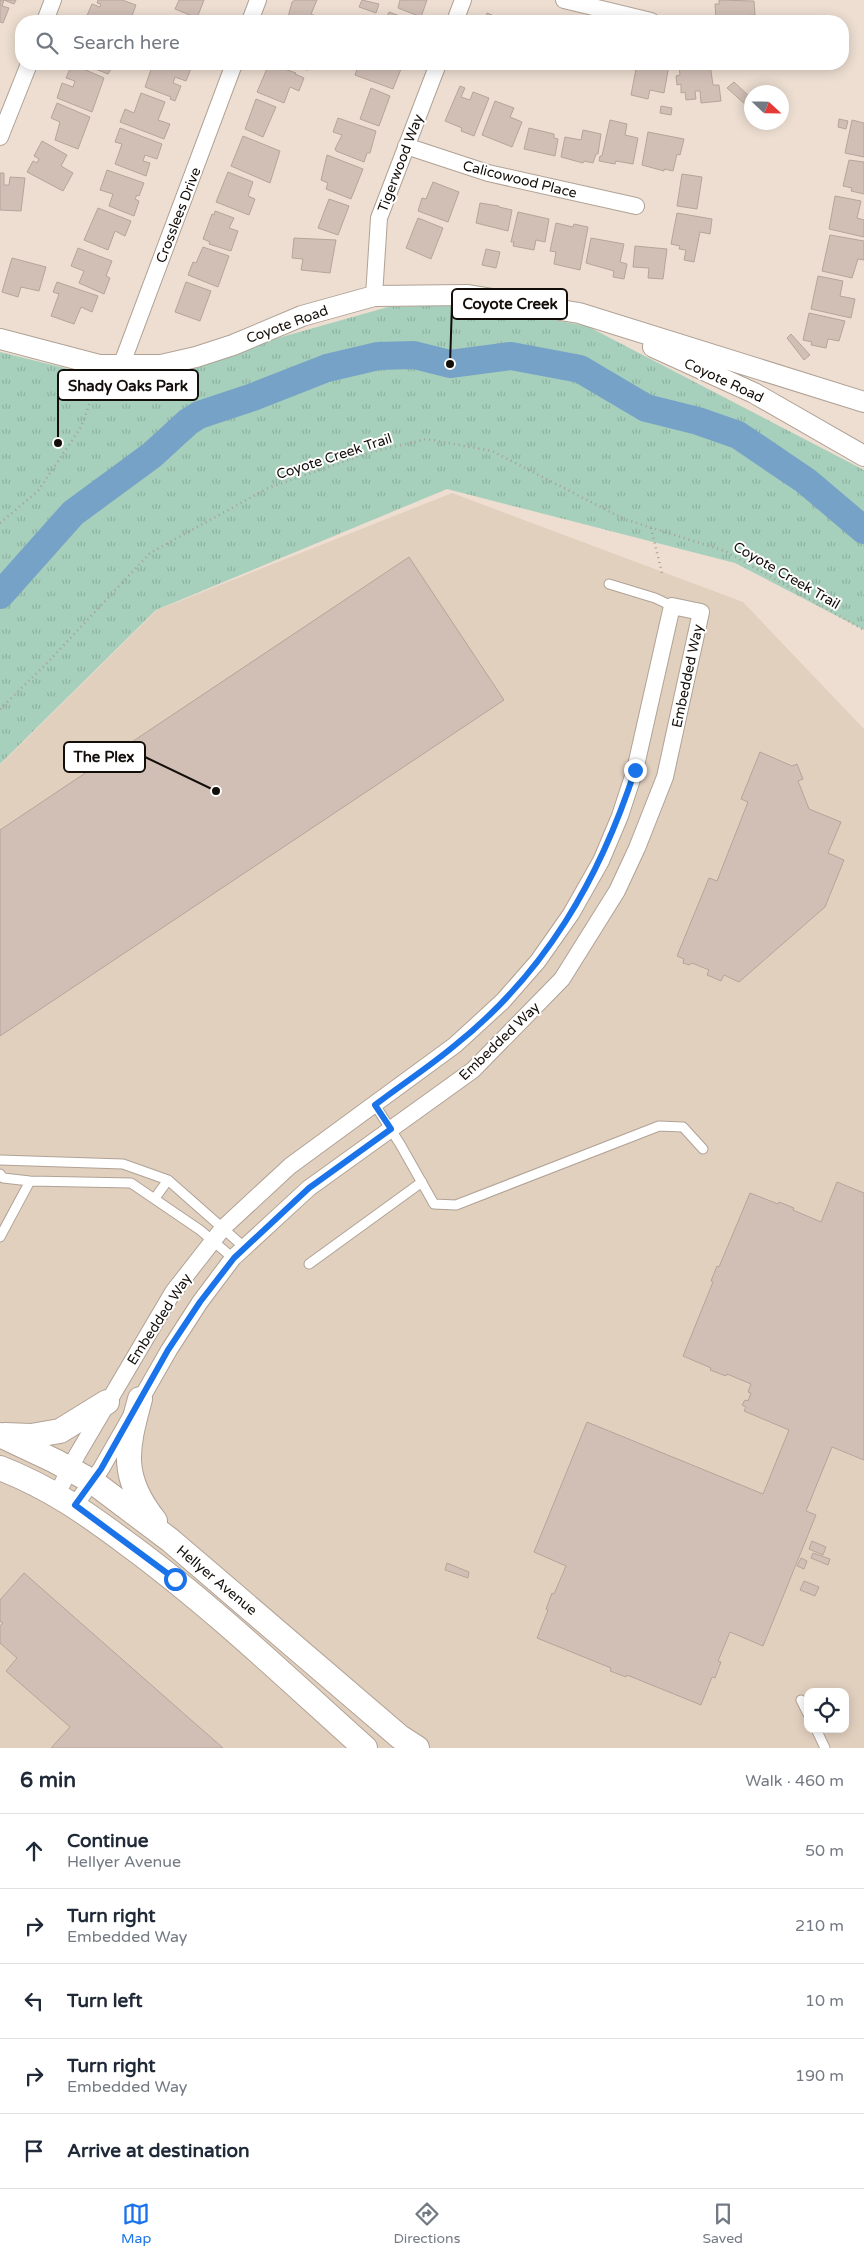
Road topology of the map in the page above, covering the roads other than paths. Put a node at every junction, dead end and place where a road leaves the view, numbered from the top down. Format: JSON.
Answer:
{"nodes":[{"id":1,"x":53,"y":0,"type":"edge"},
{"id":2,"x":258,"y":0,"type":"edge"},
{"id":3,"x":463,"y":0,"type":"edge"},
{"id":4,"x":564,"y":0,"type":"edge"},
{"id":5,"x":47,"y":15,"type":"edge"},
{"id":6,"x":252,"y":15,"type":"edge"},
{"id":7,"x":457,"y":15,"type":"edge"},
{"id":8,"x":626,"y":15,"type":"edge"},
{"id":9,"x":27,"y":70,"type":"edge"},
{"id":10,"x":232,"y":70,"type":"edge"},
{"id":11,"x":436,"y":70,"type":"edge"},
{"id":12,"x":0,"y":137,"type":"edge"},
{"id":13,"x":406,"y":146,"type":"junction"},
{"id":14,"x":636,"y":206,"type":"dead end"},
{"id":15,"x":374,"y":296,"type":"junction"},
{"id":16,"x":579,"y":313,"type":"junction"},
{"id":17,"x":0,"y":338,"type":"edge"},
{"id":18,"x":121,"y":366,"type":"junction"},
{"id":19,"x":864,"y":402,"type":"edge"},
{"id":20,"x":864,"y":456,"type":"edge"},
{"id":21,"x":609,"y":584,"type":"dead end"},
{"id":22,"x":672,"y":606,"type":"junction"},
{"id":23,"x":375,"y":1105,"type":"junction"},
{"id":24,"x":391,"y":1129,"type":"junction"},
{"id":25,"x":703,"y":1149,"type":"dead end"},
{"id":26,"x":0,"y":1160,"type":"edge"},
{"id":27,"x":0,"y":1174,"type":"edge"},
{"id":28,"x":168,"y":1180,"type":"junction"},
{"id":29,"x":30,"y":1181,"type":"junction"},
{"id":30,"x":422,"y":1182,"type":"junction"},
{"id":31,"x":155,"y":1198,"type":"junction"},
{"id":32,"x":223,"y":1228,"type":"junction"},
{"id":33,"x":0,"y":1237,"type":"edge"},
{"id":34,"x":212,"y":1240,"type":"junction"},
{"id":35,"x":239,"y":1252,"type":"junction"},
{"id":36,"x":309,"y":1264,"type":"dead end"},
{"id":37,"x":140,"y":1399,"type":"junction"},
{"id":38,"x":107,"y":1402,"type":"junction"},
{"id":39,"x":0,"y":1435,"type":"edge"},
{"id":40,"x":0,"y":1468,"type":"edge"},
{"id":41,"x":70,"y":1469,"type":"junction"},
{"id":42,"x":92,"y":1482,"type":"junction"},
{"id":43,"x":66,"y":1499,"type":"junction"},
{"id":44,"x":170,"y":1540,"type":"junction"},
{"id":45,"x":801,"y":1700,"type":"dead end"},
{"id":46,"x":804,"y":1706,"type":"edge"},
{"id":47,"x":818,"y":1733,"type":"edge"},
{"id":48,"x":365,"y":1748,"type":"edge"},
{"id":49,"x":417,"y":1748,"type":"edge"},
{"id":50,"x":826,"y":1748,"type":"edge"}],
"edges":[{"from":1,"to":5,"type":"street"},
{"from":2,"to":6,"type":"street"},
{"from":3,"to":7,"type":"street"},
{"from":4,"to":8,"type":"street"},
{"from":9,"to":12,"type":"street"},
{"from":10,"to":18,"type":"street","name":"Crosslees Drive"},
{"from":11,"to":13,"type":"street","name":"Tigerwood Way"},
{"from":13,"to":14,"type":"street","name":"Calicowood Place"},
{"from":13,"to":15,"type":"street","name":"Tigerwood Way"},
{"from":15,"to":16,"type":"street","name":"Coyote Road"},
{"from":15,"to":18,"type":"street","name":"Coyote Road"},
{"from":16,"to":19,"type":"street","name":"Coyote Road"},
{"from":16,"to":20,"type":"street","name":"Coyote Road"},
{"from":17,"to":18,"type":"street","name":"Coyote Road"},
{"from":21,"to":22,"type":"lane"},
{"from":22,"to":23,"type":"street","name":"Embedded Way"},
{"from":22,"to":24,"type":"street","name":"Embedded Way"},
{"from":23,"to":24,"type":"lane"},
{"from":23,"to":32,"type":"street","name":"Embedded Way"},
{"from":24,"to":30,"type":"lane"},
{"from":24,"to":35,"type":"street","name":"Embedded Way"},
{"from":25,"to":30,"type":"lane"},
{"from":26,"to":28,"type":"lane"},
{"from":27,"to":29,"type":"lane"},
{"from":28,"to":31,"type":"lane"},
{"from":28,"to":32,"type":"lane"},
{"from":29,"to":31,"type":"lane"},
{"from":29,"to":33,"type":"lane"},
{"from":30,"to":36,"type":"lane"},
{"from":31,"to":34,"type":"lane"},
{"from":32,"to":34,"type":"street","name":"Embedded Way"},
{"from":32,"to":35,"type":"lane"},
{"from":34,"to":35,"type":"lane"},
{"from":34,"to":38,"type":"street","name":"Embedded Way"},
{"from":35,"to":37,"type":"street","name":"Embedded Way"},
{"from":37,"to":42,"type":"street","name":"Embedded Way"},
{"from":37,"to":44,"type":"main road"},
{"from":38,"to":39,"type":"main road"},
{"from":38,"to":41,"type":"street","name":"Embedded Way"},
{"from":39,"to":41,"type":"main road","name":"Hellyer Avenue"},
{"from":40,"to":43,"type":"main road","name":"Hellyer Avenue"},
{"from":41,"to":42,"type":"main road","name":"Hellyer Avenue"},
{"from":41,"to":43,"type":"street","name":"Embedded Way"},
{"from":42,"to":43,"type":"street","name":"Embedded Way"},
{"from":42,"to":44,"type":"main road","name":"Hellyer Avenue"},
{"from":43,"to":48,"type":"main road","name":"Hellyer Avenue"},
{"from":44,"to":49,"type":"main road","name":"Hellyer Avenue"},
{"from":45,"to":46,"type":"lane"},
{"from":47,"to":50,"type":"lane"}]}
